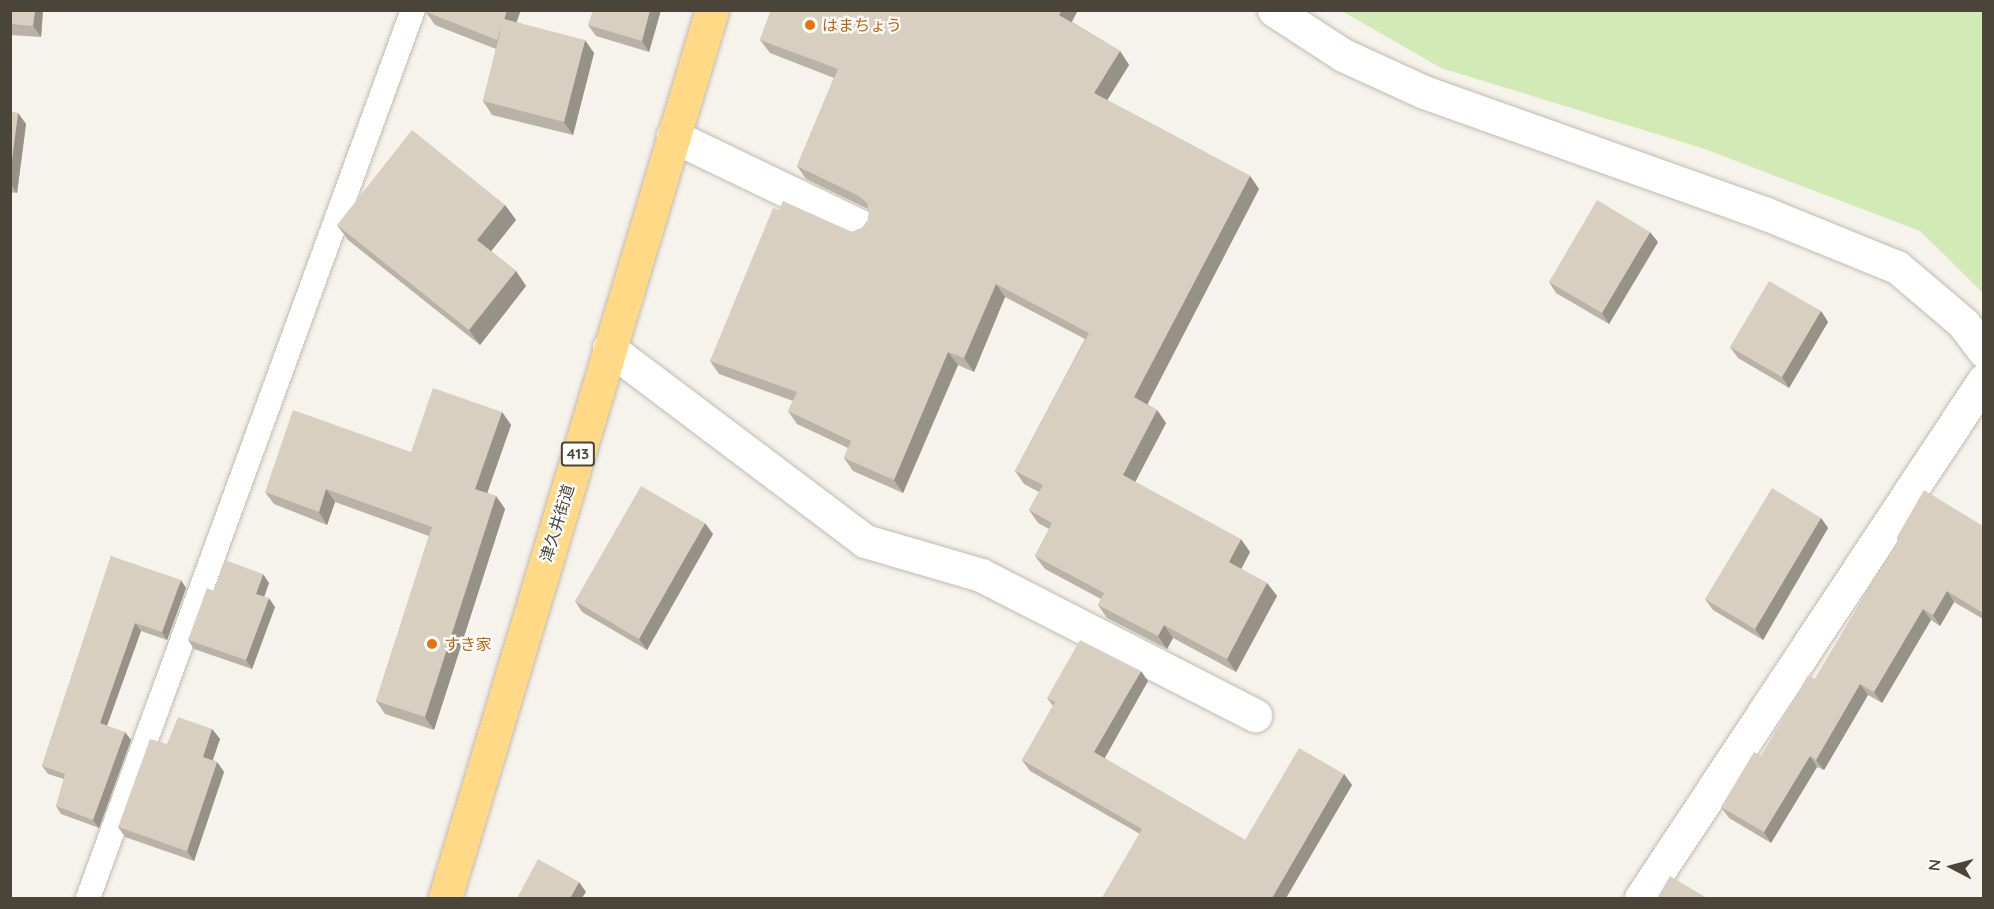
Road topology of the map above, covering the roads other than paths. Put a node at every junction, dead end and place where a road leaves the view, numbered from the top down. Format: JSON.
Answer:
{"nodes":[{"id":1,"x":412,"y":10,"type":"edge"},
{"id":2,"x":712,"y":10,"type":"edge"},
{"id":3,"x":1274,"y":10,"type":"edge"},
{"id":4,"x":673,"y":136,"type":"junction"},
{"id":5,"x":860,"y":226,"type":"edge"},
{"id":6,"x":609,"y":348,"type":"junction"},
{"id":7,"x":1983,"y":351,"type":"edge"},
{"id":8,"x":1983,"y":380,"type":"edge"},
{"id":9,"x":1255,"y":715,"type":"dead end"},
{"id":10,"x":88,"y":898,"type":"edge"},
{"id":11,"x":445,"y":898,"type":"edge"},
{"id":12,"x":1641,"y":898,"type":"edge"}],
"edges":[{"from":1,"to":10,"type":"lane"},
{"from":2,"to":4,"type":"highway","name":"津久井街道","number":"413"},
{"from":3,"to":7,"type":"street"},
{"from":4,"to":5,"type":"street"},
{"from":4,"to":6,"type":"highway","name":"津久井街道","number":"413"},
{"from":6,"to":9,"type":"street"},
{"from":6,"to":11,"type":"highway","name":"津久井街道","number":"413"},
{"from":8,"to":12,"type":"street"}]}
